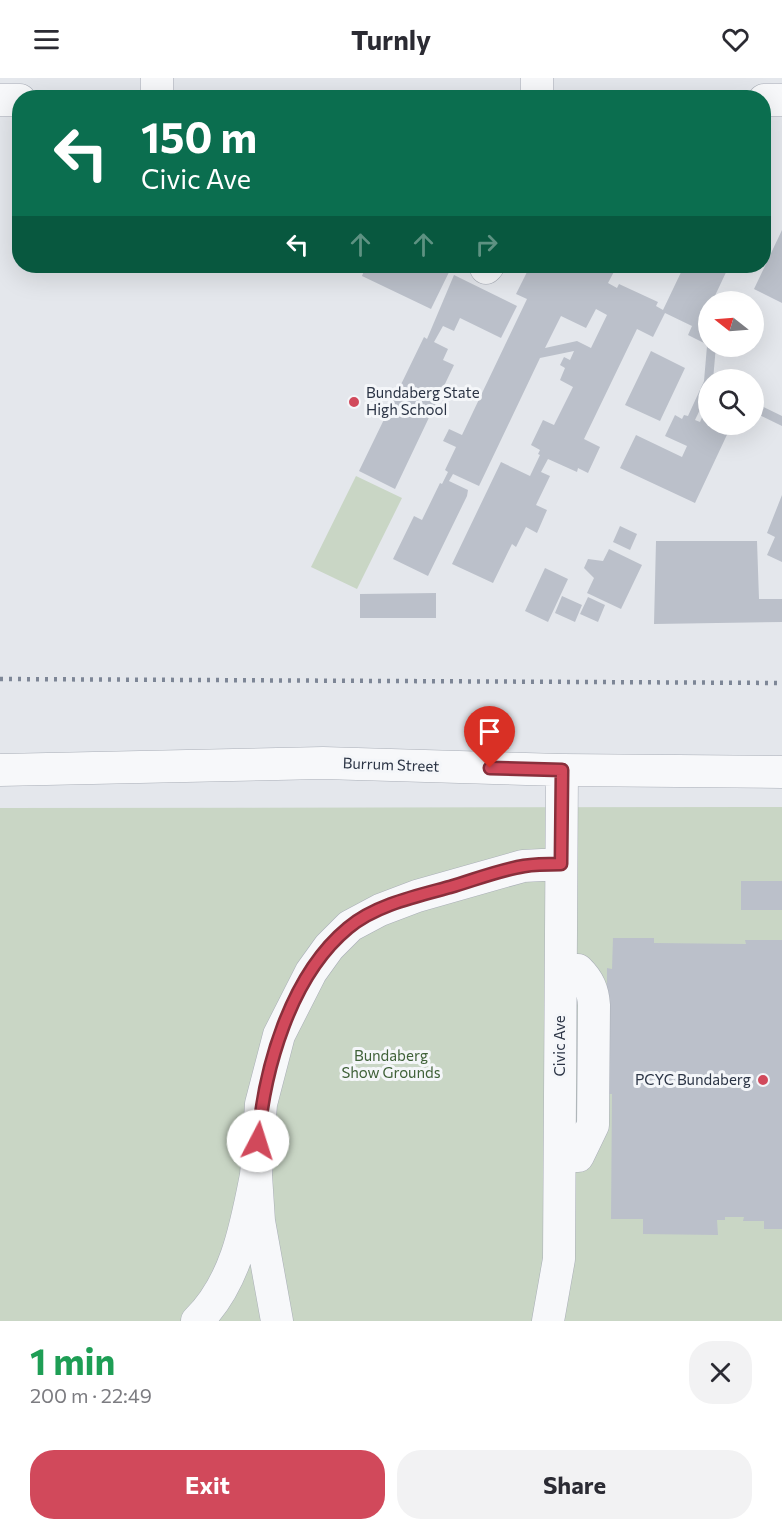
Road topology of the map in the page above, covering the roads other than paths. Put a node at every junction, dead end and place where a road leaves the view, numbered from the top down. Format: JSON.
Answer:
{"nodes":[{"id":1,"x":0,"y":770,"type":"edge"},
{"id":2,"x":562,"y":770,"type":"junction"},
{"id":3,"x":782,"y":772,"type":"edge"},
{"id":4,"x":561,"y":864,"type":"junction"},
{"id":5,"x":256,"y":1175,"type":"junction"},
{"id":6,"x":198,"y":1321,"type":"edge"},
{"id":7,"x":277,"y":1321,"type":"edge"},
{"id":8,"x":548,"y":1321,"type":"edge"}],
"edges":[{"from":1,"to":2,"type":"street","name":"Burrum Street"},
{"from":2,"to":3,"type":"street","name":"Burrum Street"},
{"from":2,"to":4,"type":"street","name":"Civic Ave"},
{"from":4,"to":5,"type":"street"},
{"from":4,"to":8,"type":"street","name":"Civic Ave"},
{"from":5,"to":6,"type":"street"},
{"from":5,"to":7,"type":"street"}]}
